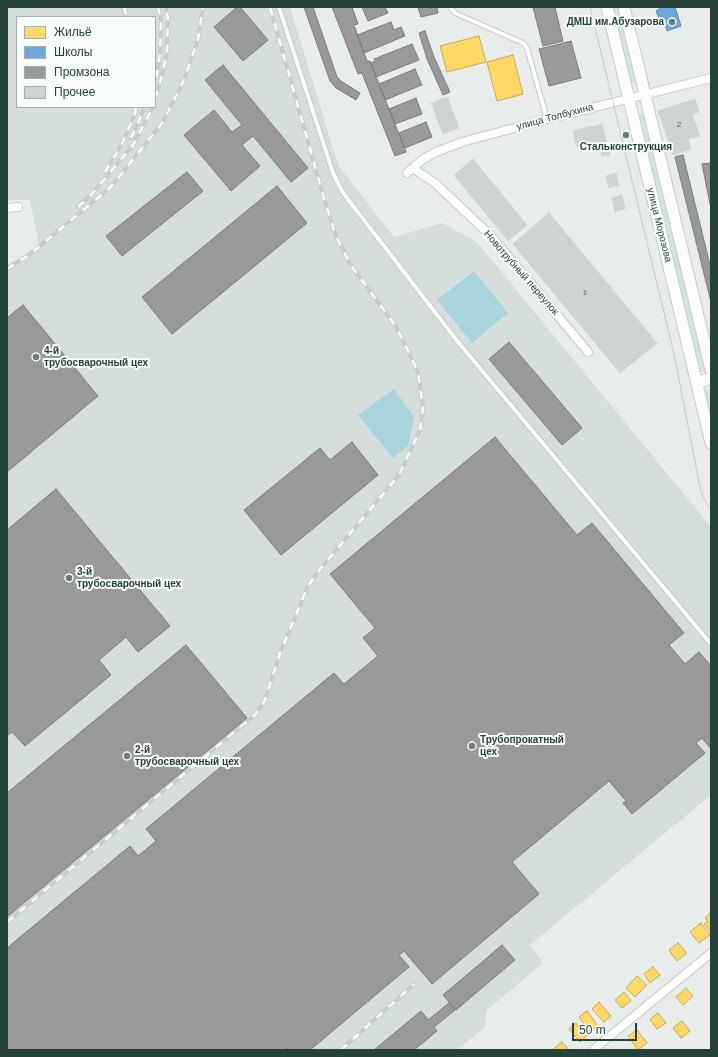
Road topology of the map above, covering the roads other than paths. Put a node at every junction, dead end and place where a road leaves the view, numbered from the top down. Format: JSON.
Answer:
{"nodes":[{"id":1,"x":279,"y":7,"type":"edge"},
{"id":2,"x":450,"y":7,"type":"edge"},
{"id":3,"x":607,"y":7,"type":"edge"},
{"id":4,"x":624,"y":7,"type":"edge"},
{"id":5,"x":711,"y":78,"type":"edge"},
{"id":6,"x":645,"y":94,"type":"junction"},
{"id":7,"x":629,"y":98,"type":"junction"},
{"id":8,"x":548,"y":119,"type":"junction"},
{"id":9,"x":410,"y":170,"type":"joint"},
{"id":10,"x":18,"y":207,"type":"dead end"},
{"id":11,"x":7,"y":208,"type":"edge"},
{"id":12,"x":588,"y":352,"type":"dead end"},
{"id":13,"x":711,"y":370,"type":"edge"},
{"id":14,"x":711,"y":378,"type":"edge"},
{"id":15,"x":696,"y":383,"type":"junction"},
{"id":16,"x":711,"y":443,"type":"edge"},
{"id":17,"x":711,"y":644,"type":"edge"},
{"id":18,"x":711,"y":953,"type":"edge"},
{"id":19,"x":593,"y":1050,"type":"edge"}],
"edges":[{"from":1,"to":17,"type":"lane"},
{"from":2,"to":8,"type":"lane"},
{"from":3,"to":7,"type":"main road","name":"улица Морозова"},
{"from":4,"to":6,"type":"main road","name":"улица Морозова"},
{"from":5,"to":6,"type":"street","name":"улица Толбухина"},
{"from":6,"to":7,"type":"street","name":"улица Толбухина"},
{"from":6,"to":13,"type":"main road","name":"улица Морозова"},
{"from":7,"to":8,"type":"street","name":"улица Толбухина"},
{"from":7,"to":15,"type":"main road","name":"улица Морозова"},
{"from":8,"to":9,"type":"street","name":"улица Толбухина"},
{"from":9,"to":12,"type":"street","name":"Новотрубный переулок"},
{"from":10,"to":11,"type":"street"},
{"from":14,"to":15,"type":"main road"},
{"from":15,"to":16,"type":"main road","name":"улица Морозова"},
{"from":18,"to":19,"type":"street"}]}
